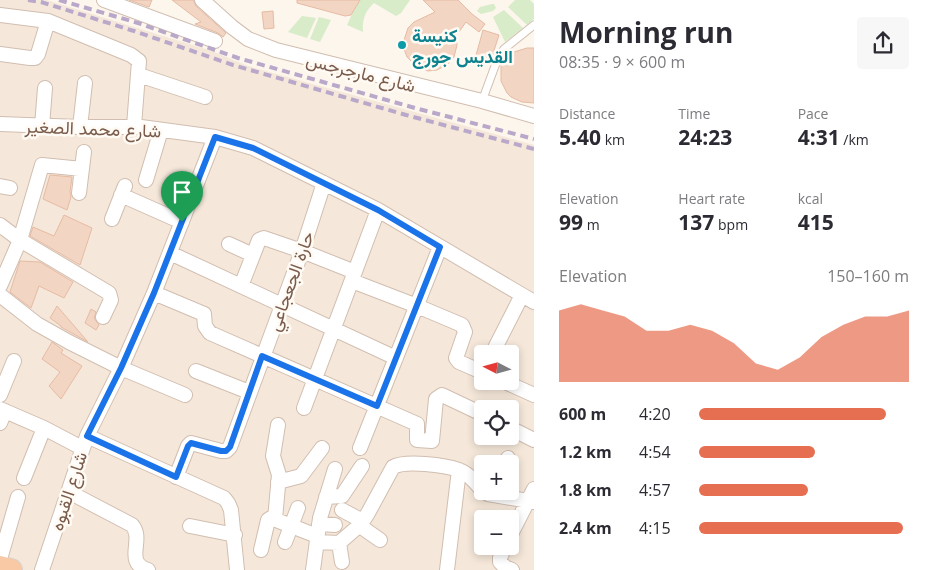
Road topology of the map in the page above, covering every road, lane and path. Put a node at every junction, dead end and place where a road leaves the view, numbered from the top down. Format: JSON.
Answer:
{"nodes":[{"id":1,"x":104,"y":0,"type":"edge"},
{"id":2,"x":202,"y":0,"type":"edge"},
{"id":3,"x":0,"y":15,"type":"edge"},
{"id":4,"x":48,"y":21,"type":"junction"},
{"id":5,"x":534,"y":25,"type":"edge"},
{"id":6,"x":215,"y":41,"type":"dead end"},
{"id":7,"x":0,"y":54,"type":"edge"},
{"id":8,"x":139,"y":75,"type":"junction"},
{"id":9,"x":85,"y":83,"type":"dead end"},
{"id":10,"x":45,"y":88,"type":"dead end"},
{"id":11,"x":205,"y":97,"type":"dead end"},
{"id":12,"x":482,"y":101,"type":"junction"},
{"id":13,"x":534,"y":116,"type":"edge"},
{"id":14,"x":0,"y":124,"type":"edge"},
{"id":15,"x":42,"y":126,"type":"junction"},
{"id":16,"x":134,"y":126,"type":"junction"},
{"id":17,"x":80,"y":127,"type":"junction"},
{"id":18,"x":161,"y":130,"type":"junction"},
{"id":19,"x":215,"y":137,"type":"junction"},
{"id":20,"x":84,"y":152,"type":"dead end"},
{"id":21,"x":82,"y":169,"type":"junction"},
{"id":22,"x":146,"y":180,"type":"dead end"},
{"id":23,"x":324,"y":183,"type":"junction"},
{"id":24,"x":79,"y":193,"type":"dead end"},
{"id":25,"x":378,"y":210,"type":"junction"},
{"id":26,"x":112,"y":219,"type":"dead end"},
{"id":27,"x":182,"y":222,"type":"junction"},
{"id":28,"x":0,"y":225,"type":"edge"},
{"id":29,"x":20,"y":240,"type":"junction"},
{"id":30,"x":229,"y":244,"type":"dead end"},
{"id":31,"x":440,"y":247,"type":"junction"},
{"id":32,"x":302,"y":251,"type":"junction"},
{"id":33,"x":170,"y":253,"type":"junction"},
{"id":34,"x":253,"y":255,"type":"junction"},
{"id":35,"x":354,"y":277,"type":"junction"},
{"id":36,"x":0,"y":286,"type":"edge"},
{"id":37,"x":240,"y":286,"type":"junction"},
{"id":38,"x":154,"y":293,"type":"junction"},
{"id":39,"x":0,"y":295,"type":"edge"},
{"id":40,"x":528,"y":299,"type":"edge"},
{"id":41,"x":282,"y":305,"type":"junction"},
{"id":42,"x":417,"y":306,"type":"junction"},
{"id":43,"x":102,"y":317,"type":"dead end"},
{"id":44,"x":334,"y":329,"type":"junction"},
{"id":45,"x":498,"y":345,"type":"edge"},
{"id":46,"x":262,"y":356,"type":"junction"},
{"id":47,"x":396,"y":358,"type":"junction"},
{"id":48,"x":14,"y":361,"type":"dead end"},
{"id":49,"x":121,"y":368,"type":"junction"},
{"id":50,"x":474,"y":369,"type":"edge"},
{"id":51,"x":196,"y":371,"type":"dead end"},
{"id":52,"x":315,"y":380,"type":"junction"},
{"id":53,"x":519,"y":388,"type":"edge"},
{"id":54,"x":249,"y":392,"type":"junction"},
{"id":55,"x":185,"y":394,"type":"dead end"},
{"id":56,"x":0,"y":395,"type":"edge"},
{"id":57,"x":534,"y":395,"type":"edge"},
{"id":58,"x":377,"y":406,"type":"junction"},
{"id":59,"x":304,"y":408,"type":"dead end"},
{"id":60,"x":474,"y":410,"type":"edge"},
{"id":61,"x":2,"y":414,"type":"edge"},
{"id":62,"x":278,"y":425,"type":"dead end"},
{"id":63,"x":44,"y":428,"type":"junction"},
{"id":64,"x":519,"y":432,"type":"edge"},
{"id":65,"x":534,"y":440,"type":"edge"},
{"id":66,"x":85,"y":442,"type":"junction"},
{"id":67,"x":322,"y":448,"type":"dead end"},
{"id":68,"x":360,"y":448,"type":"dead end"},
{"id":69,"x":362,"y":466,"type":"dead end"},
{"id":70,"x":335,"y":469,"type":"dead end"},
{"id":71,"x":459,"y":470,"type":"junction"},
{"id":72,"x":176,"y":477,"type":"junction"},
{"id":73,"x":24,"y":478,"type":"dead end"},
{"id":74,"x":474,"y":481,"type":"edge"},
{"id":75,"x":278,"y":482,"type":"junction"},
{"id":76,"x":69,"y":492,"type":"junction"},
{"id":77,"x":519,"y":496,"type":"edge"},
{"id":78,"x":18,"y":497,"type":"dead end"},
{"id":79,"x":532,"y":497,"type":"edge"},
{"id":80,"x":326,"y":498,"type":"junction"},
{"id":81,"x":298,"y":508,"type":"dead end"},
{"id":82,"x":342,"y":510,"type":"dead end"},
{"id":83,"x":275,"y":519,"type":"junction"},
{"id":84,"x":519,"y":520,"type":"edge"},
{"id":85,"x":291,"y":525,"type":"junction"},
{"id":86,"x":335,"y":525,"type":"dead end"},
{"id":87,"x":360,"y":525,"type":"junction"},
{"id":88,"x":190,"y":526,"type":"dead end"},
{"id":89,"x":318,"y":534,"type":"junction"},
{"id":90,"x":235,"y":535,"type":"junction"},
{"id":91,"x":380,"y":540,"type":"dead end"},
{"id":92,"x":285,"y":542,"type":"dead end"},
{"id":93,"x":338,"y":543,"type":"junction"},
{"id":94,"x":261,"y":550,"type":"dead end"},
{"id":95,"x":501,"y":555,"type":"edge"},
{"id":96,"x":0,"y":559,"type":"edge"},
{"id":97,"x":342,"y":562,"type":"dead end"},
{"id":98,"x":0,"y":567,"type":"edge"},
{"id":99,"x":11,"y":570,"type":"edge"},
{"id":100,"x":42,"y":570,"type":"edge"},
{"id":101,"x":148,"y":570,"type":"edge"},
{"id":102,"x":237,"y":570,"type":"edge"},
{"id":103,"x":313,"y":570,"type":"edge"},
{"id":104,"x":446,"y":570,"type":"edge"},
{"id":105,"x":512,"y":570,"type":"edge"}],
"edges":[{"from":1,"to":6,"type":"street"},
{"from":2,"to":12,"type":"street","name":"شارع مارجرجس"},
{"from":3,"to":4,"type":"street"},
{"from":4,"to":7,"type":"street"},
{"from":4,"to":8,"type":"street"},
{"from":5,"to":12,"type":"lane"},
{"from":8,"to":11,"type":"street"},
{"from":8,"to":16,"type":"street"},
{"from":9,"to":17,"type":"street"},
{"from":10,"to":15,"type":"street"},
{"from":12,"to":13,"type":"street","name":"شارع مارجرجس"},
{"from":14,"to":15,"type":"street","name":"شارع محمد الصغير"},
{"from":15,"to":17,"type":"street","name":"شارع محمد الصغير"},
{"from":16,"to":17,"type":"street","name":"شارع محمد الصغير"},
{"from":16,"to":18,"type":"street","name":"شارع محمد الصغير"},
{"from":18,"to":19,"type":"street","name":"شارع محمد الصغير"},
{"from":18,"to":22,"type":"street"},
{"from":19,"to":23,"type":"street","name":"شارع محمد الصغير"},
{"from":19,"to":27,"type":"street","name":"شارع القبوه"},
{"from":20,"to":21,"type":"street"},
{"from":21,"to":24,"type":"street"},
{"from":21,"to":29,"type":"street"},
{"from":23,"to":25,"type":"street","name":"شارع محمد الصغير"},
{"from":23,"to":32,"type":"street","name":"حارة الجعجاعي"},
{"from":25,"to":31,"type":"street","name":"شارع محمد الصغير"},
{"from":25,"to":35,"type":"street"},
{"from":26,"to":27,"type":"street"},
{"from":27,"to":33,"type":"street","name":"شارع القبوه"},
{"from":28,"to":29,"type":"street"},
{"from":29,"to":36,"type":"street"},
{"from":29,"to":43,"type":"street"},
{"from":30,"to":34,"type":"street"},
{"from":31,"to":40,"type":"street","name":"شارع محمد الصغير"},
{"from":31,"to":42,"type":"street"},
{"from":32,"to":34,"type":"street"},
{"from":32,"to":35,"type":"street"},
{"from":32,"to":41,"type":"street","name":"حارة الجعجاعي"},
{"from":33,"to":37,"type":"street"},
{"from":33,"to":38,"type":"street","name":"شارع القبوه"},
{"from":34,"to":37,"type":"street"},
{"from":35,"to":42,"type":"street"},
{"from":35,"to":44,"type":"street"},
{"from":37,"to":41,"type":"street"},
{"from":38,"to":46,"type":"street"},
{"from":38,"to":49,"type":"street","name":"شارع القبوه"},
{"from":39,"to":49,"type":"street"},
{"from":40,"to":45,"type":"street"},
{"from":41,"to":44,"type":"street"},
{"from":41,"to":46,"type":"street","name":"حارة الجعجاعي"},
{"from":42,"to":47,"type":"street"},
{"from":42,"to":50,"type":"street"},
{"from":44,"to":47,"type":"street"},
{"from":44,"to":52,"type":"street"},
{"from":46,"to":52,"type":"street"},
{"from":46,"to":54,"type":"street","name":"حارة الجعجاعي"},
{"from":47,"to":58,"type":"street"},
{"from":48,"to":56,"type":"street"},
{"from":49,"to":55,"type":"street"},
{"from":49,"to":66,"type":"street","name":"شارع القبوه"},
{"from":51,"to":54,"type":"street"},
{"from":52,"to":58,"type":"street"},
{"from":52,"to":59,"type":"street"},
{"from":53,"to":57,"type":"street"},
{"from":54,"to":72,"type":"street","name":"حارة الجعجاعي"},
{"from":58,"to":60,"type":"street"},
{"from":58,"to":68,"type":"street"},
{"from":61,"to":63,"type":"street"},
{"from":62,"to":75,"type":"street"},
{"from":63,"to":66,"type":"street"},
{"from":63,"to":73,"type":"street"},
{"from":64,"to":65,"type":"street"},
{"from":66,"to":72,"type":"street"},
{"from":66,"to":76,"type":"street","name":"شارع القبوه"},
{"from":67,"to":75,"type":"street"},
{"from":69,"to":80,"type":"street"},
{"from":70,"to":80,"type":"street"},
{"from":71,"to":74,"type":"street"},
{"from":71,"to":87,"type":"street"},
{"from":71,"to":104,"type":"street"},
{"from":72,"to":90,"type":"street"},
{"from":75,"to":83,"type":"street"},
{"from":76,"to":100,"type":"street","name":"شارع القبوه"},
{"from":76,"to":101,"type":"street"},
{"from":77,"to":79,"type":"street"},
{"from":78,"to":96,"type":"street"},
{"from":79,"to":84,"type":"street"},
{"from":80,"to":89,"type":"street"},
{"from":81,"to":85,"type":"street"},
{"from":82,"to":87,"type":"street"},
{"from":83,"to":85,"type":"street"},
{"from":83,"to":94,"type":"street"},
{"from":85,"to":89,"type":"street"},
{"from":85,"to":92,"type":"street"},
{"from":86,"to":89,"type":"street"},
{"from":87,"to":91,"type":"street"},
{"from":87,"to":93,"type":"street"},
{"from":88,"to":90,"type":"street"},
{"from":89,"to":93,"type":"street"},
{"from":89,"to":103,"type":"street"},
{"from":90,"to":102,"type":"street"},
{"from":93,"to":97,"type":"street"},
{"from":95,"to":105,"type":"street"},
{"from":98,"to":99,"type":"highway"}]}
